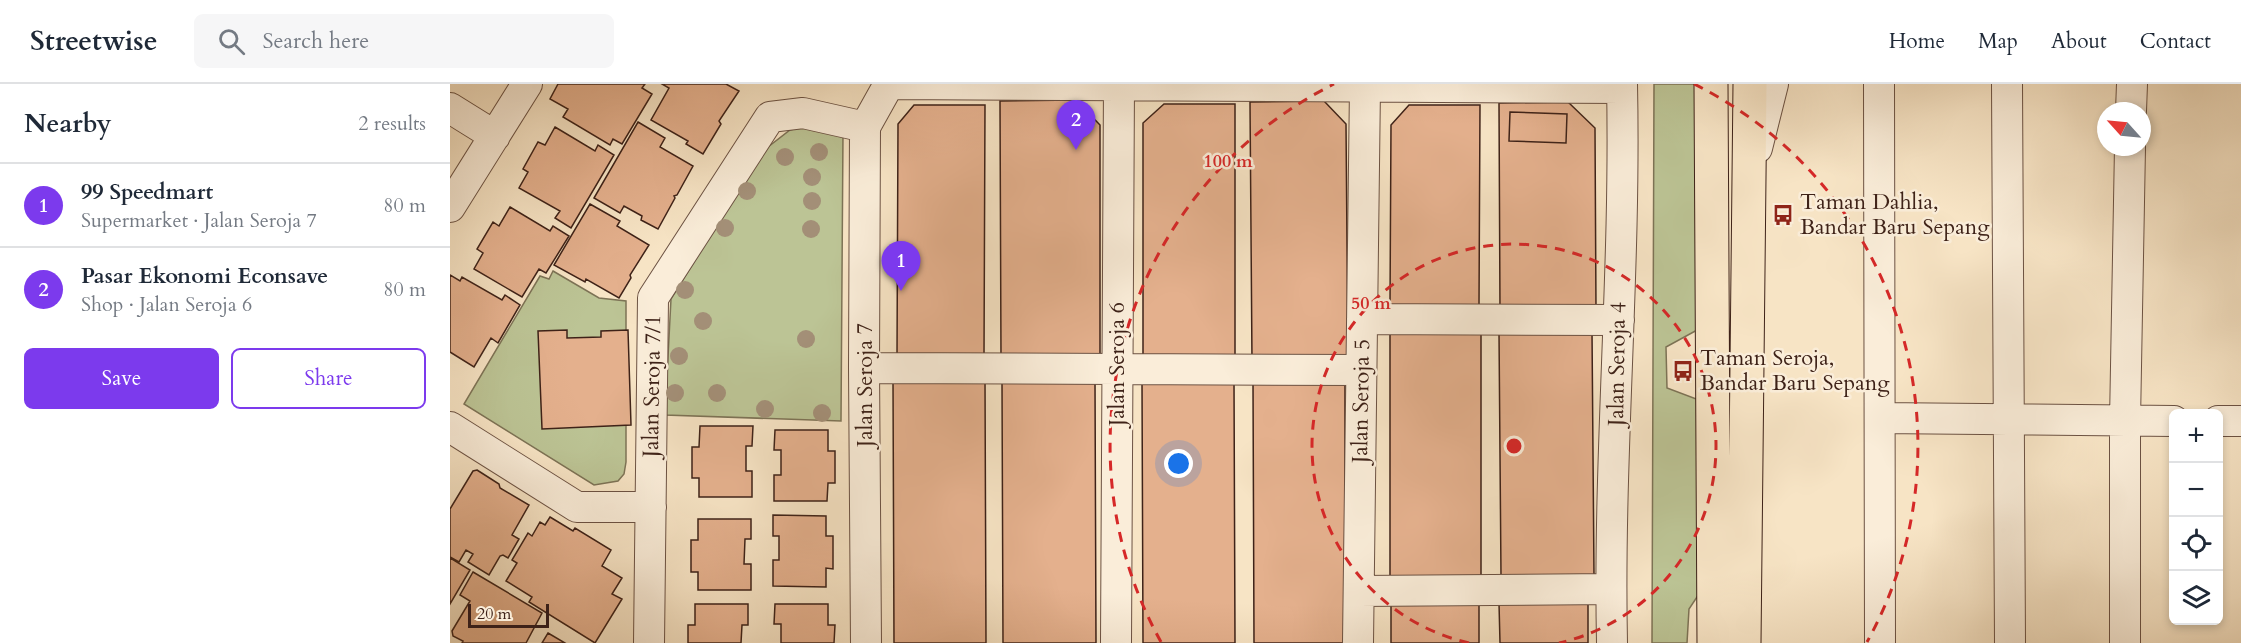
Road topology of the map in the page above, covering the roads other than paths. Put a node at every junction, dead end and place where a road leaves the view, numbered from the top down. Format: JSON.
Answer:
{"nodes":[{"id":1,"x":527,"y":84,"type":"edge"},
{"id":2,"x":889,"y":84,"type":"edge"},
{"id":3,"x":1119,"y":84,"type":"edge"},
{"id":4,"x":1711,"y":84,"type":"edge"},
{"id":5,"x":1749,"y":84,"type":"edge"},
{"id":6,"x":1773,"y":84,"type":"edge"},
{"id":7,"x":1879,"y":84,"type":"edge"},
{"id":8,"x":2007,"y":84,"type":"edge"},
{"id":9,"x":2132,"y":84,"type":"edge"},
{"id":10,"x":1365,"y":86,"type":"junction"},
{"id":11,"x":1622,"y":86,"type":"edge"},
{"id":12,"x":2131,"y":102,"type":"edge"},
{"id":13,"x":450,"y":108,"type":"edge"},
{"id":14,"x":865,"y":127,"type":"junction"},
{"id":15,"x":495,"y":136,"type":"junction"},
{"id":16,"x":2130,"y":156,"type":"edge"},
{"id":17,"x":1749,"y":183,"type":"junction"},
{"id":18,"x":450,"y":207,"type":"edge"},
{"id":19,"x":1362,"y":319,"type":"junction"},
{"id":20,"x":1619,"y":320,"type":"junction"},
{"id":21,"x":864,"y":368,"type":"junction"},
{"id":22,"x":1117,"y":369,"type":"junction"},
{"id":23,"x":1361,"y":369,"type":"junction"},
{"id":24,"x":1880,"y":418,"type":"junction"},
{"id":25,"x":2008,"y":419,"type":"junction"},
{"id":26,"x":2125,"y":421,"type":"junction"},
{"id":27,"x":2169,"y":421,"type":"edge"},
{"id":28,"x":2223,"y":421,"type":"edge"},
{"id":29,"x":2241,"y":421,"type":"edge"},
{"id":30,"x":450,"y":427,"type":"edge"},
{"id":31,"x":651,"y":507,"type":"junction"},
{"id":32,"x":1611,"y":589,"type":"junction"},
{"id":33,"x":1359,"y":591,"type":"junction"},
{"id":34,"x":650,"y":643,"type":"edge"},
{"id":35,"x":866,"y":643,"type":"edge"},
{"id":36,"x":1116,"y":643,"type":"edge"},
{"id":37,"x":1359,"y":643,"type":"edge"},
{"id":38,"x":1612,"y":643,"type":"edge"},
{"id":39,"x":1714,"y":643,"type":"edge"},
{"id":40,"x":1744,"y":643,"type":"edge"},
{"id":41,"x":1880,"y":643,"type":"edge"},
{"id":42,"x":2010,"y":643,"type":"edge"},
{"id":43,"x":2125,"y":643,"type":"edge"}],
"edges":[{"from":1,"to":15,"type":"street"},
{"from":2,"to":3,"type":"street"},
{"from":2,"to":14,"type":"street"},
{"from":3,"to":10,"type":"street"},
{"from":3,"to":22,"type":"street","name":"Jalan Seroja 6"},
{"from":4,"to":39,"type":"main road"},
{"from":5,"to":17,"type":"main road"},
{"from":6,"to":17,"type":"street"},
{"from":7,"to":24,"type":"street"},
{"from":8,"to":25,"type":"street"},
{"from":9,"to":12,"type":"street"},
{"from":10,"to":11,"type":"street"},
{"from":10,"to":19,"type":"street","name":"Jalan Seroja 5"},
{"from":11,"to":20,"type":"street","name":"Jalan Seroja 4"},
{"from":13,"to":15,"type":"street"},
{"from":14,"to":21,"type":"street","name":"Jalan Seroja 7"},
{"from":14,"to":31,"type":"street","name":"Jalan Seroja 7/1"},
{"from":15,"to":18,"type":"street"},
{"from":16,"to":26,"type":"street"},
{"from":17,"to":40,"type":"main road"},
{"from":19,"to":20,"type":"street"},
{"from":19,"to":23,"type":"street","name":"Jalan Seroja 5"},
{"from":20,"to":32,"type":"street","name":"Jalan Seroja 4"},
{"from":21,"to":22,"type":"street"},
{"from":21,"to":35,"type":"street","name":"Jalan Seroja 7"},
{"from":22,"to":23,"type":"street"},
{"from":22,"to":36,"type":"street","name":"Jalan Seroja 6"},
{"from":23,"to":33,"type":"street","name":"Jalan Seroja 5"},
{"from":24,"to":25,"type":"street"},
{"from":24,"to":41,"type":"street"},
{"from":25,"to":26,"type":"street"},
{"from":25,"to":42,"type":"street"},
{"from":26,"to":27,"type":"street"},
{"from":26,"to":43,"type":"street"},
{"from":28,"to":29,"type":"street"},
{"from":30,"to":31,"type":"street"},
{"from":31,"to":34,"type":"street","name":"Jalan Seroja 7/1"},
{"from":32,"to":33,"type":"street"},
{"from":32,"to":38,"type":"street","name":"Jalan Seroja 4"},
{"from":33,"to":37,"type":"street","name":"Jalan Seroja 5"}]}
